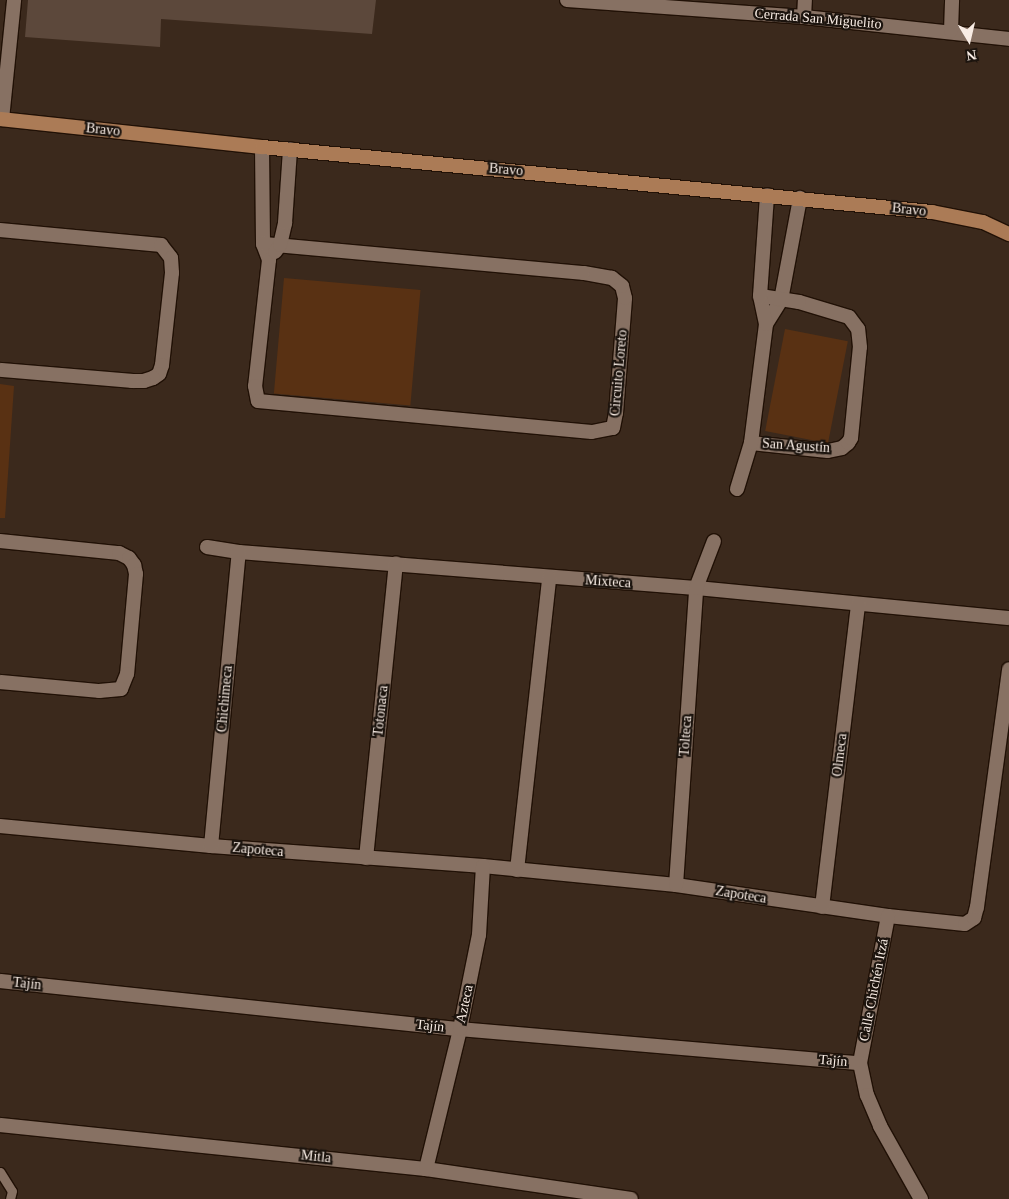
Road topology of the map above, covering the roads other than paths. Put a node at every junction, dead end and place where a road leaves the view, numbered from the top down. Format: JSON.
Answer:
{"nodes":[{"id":1,"x":14,"y":0,"type":"edge"},
{"id":2,"x":567,"y":0,"type":"edge"},
{"id":3,"x":805,"y":0,"type":"edge"},
{"id":4,"x":952,"y":0,"type":"edge"},
{"id":5,"x":659,"y":3,"type":"edge"},
{"id":6,"x":804,"y":17,"type":"junction"},
{"id":7,"x":951,"y":31,"type":"junction"},
{"id":8,"x":1009,"y":40,"type":"edge"},
{"id":9,"x":1,"y":119,"type":"edge"},
{"id":10,"x":262,"y":147,"type":"junction"},
{"id":11,"x":290,"y":149,"type":"junction"},
{"id":12,"x":767,"y":195,"type":"junction"},
{"id":13,"x":800,"y":198,"type":"junction"},
{"id":14,"x":0,"y":230,"type":"edge"},
{"id":15,"x":1009,"y":234,"type":"edge"},
{"id":16,"x":263,"y":244,"type":"junction"},
{"id":17,"x":280,"y":245,"type":"junction"},
{"id":18,"x":269,"y":260,"type":"junction"},
{"id":19,"x":760,"y":296,"type":"junction"},
{"id":20,"x":781,"y":300,"type":"junction"},
{"id":21,"x":766,"y":324,"type":"junction"},
{"id":22,"x":0,"y":370,"type":"edge"},
{"id":23,"x":751,"y":443,"type":"junction"},
{"id":24,"x":737,"y":489,"type":"dead end"},
{"id":25,"x":714,"y":540,"type":"dead end"},
{"id":26,"x":0,"y":541,"type":"edge"},
{"id":27,"x":207,"y":547,"type":"dead end"},
{"id":28,"x":239,"y":552,"type":"junction"},
{"id":29,"x":396,"y":564,"type":"junction"},
{"id":30,"x":549,"y":578,"type":"junction"},
{"id":31,"x":696,"y":588,"type":"junction"},
{"id":32,"x":858,"y":604,"type":"junction"},
{"id":33,"x":1009,"y":618,"type":"edge"},
{"id":34,"x":1009,"y":669,"type":"edge"},
{"id":35,"x":0,"y":682,"type":"edge"},
{"id":36,"x":0,"y":826,"type":"edge"},
{"id":37,"x":211,"y":846,"type":"junction"},
{"id":38,"x":366,"y":858,"type":"junction"},
{"id":39,"x":483,"y":866,"type":"junction"},
{"id":40,"x":517,"y":870,"type":"junction"},
{"id":41,"x":676,"y":885,"type":"junction"},
{"id":42,"x":822,"y":907,"type":"junction"},
{"id":43,"x":888,"y":916,"type":"junction"},
{"id":44,"x":0,"y":981,"type":"edge"},
{"id":45,"x":460,"y":1029,"type":"junction"},
{"id":46,"x":860,"y":1063,"type":"junction"},
{"id":47,"x":0,"y":1125,"type":"edge"},
{"id":48,"x":426,"y":1169,"type":"junction"},
{"id":49,"x":0,"y":1172,"type":"edge"},
{"id":50,"x":10,"y":1199,"type":"edge"},
{"id":51,"x":631,"y":1199,"type":"edge"},
{"id":52,"x":921,"y":1199,"type":"edge"}],
"edges":[{"from":1,"to":9,"type":"street"},
{"from":2,"to":5,"type":"street","name":"Cerrada San Miguelito"},
{"from":3,"to":6,"type":"street"},
{"from":4,"to":7,"type":"street"},
{"from":5,"to":6,"type":"street","name":"Cerrada San Miguelito"},
{"from":6,"to":7,"type":"street","name":"Cerrada San Miguelito"},
{"from":7,"to":8,"type":"street","name":"Cerrada San Miguelito"},
{"from":9,"to":10,"type":"main road","name":"Bravo"},
{"from":10,"to":11,"type":"main road","name":"Bravo"},
{"from":10,"to":16,"type":"street"},
{"from":11,"to":12,"type":"main road","name":"Bravo"},
{"from":11,"to":17,"type":"street"},
{"from":12,"to":13,"type":"main road","name":"Bravo"},
{"from":12,"to":19,"type":"street","name":"San Agustín"},
{"from":13,"to":15,"type":"main road","name":"Bravo"},
{"from":13,"to":20,"type":"street","name":"San Agustín"},
{"from":14,"to":22,"type":"street"},
{"from":16,"to":17,"type":"street","name":"Circuito Loreto"},
{"from":16,"to":18,"type":"street","name":"Circuito Loreto"},
{"from":17,"to":18,"type":"street","name":"Circuito Loreto"},
{"from":17,"to":18,"type":"street","name":"Circuito Loreto"},
{"from":19,"to":20,"type":"street","name":"San Agustín"},
{"from":19,"to":21,"type":"street","name":"San Agustín"},
{"from":20,"to":21,"type":"street","name":"San Agustín"},
{"from":20,"to":23,"type":"street","name":"San Agustín"},
{"from":21,"to":23,"type":"street","name":"San Agustín"},
{"from":23,"to":24,"type":"street"},
{"from":25,"to":31,"type":"street","name":"Tolteca"},
{"from":26,"to":35,"type":"street"},
{"from":27,"to":28,"type":"street","name":"Mixteca"},
{"from":28,"to":29,"type":"street","name":"Mixteca"},
{"from":28,"to":37,"type":"street","name":"Chichimeca"},
{"from":29,"to":30,"type":"street","name":"Mixteca"},
{"from":29,"to":38,"type":"street","name":"Totonaca"},
{"from":30,"to":31,"type":"street","name":"Mixteca"},
{"from":30,"to":40,"type":"street"},
{"from":31,"to":32,"type":"street","name":"Mixteca"},
{"from":31,"to":41,"type":"street","name":"Tolteca"},
{"from":32,"to":33,"type":"street","name":"Mixteca"},
{"from":32,"to":42,"type":"street","name":"Olmeca"},
{"from":34,"to":43,"type":"street","name":"Zapoteca"},
{"from":36,"to":37,"type":"street","name":"Zapoteca"},
{"from":37,"to":38,"type":"street","name":"Zapoteca"},
{"from":38,"to":39,"type":"street","name":"Zapoteca"},
{"from":39,"to":40,"type":"street","name":"Zapoteca"},
{"from":39,"to":45,"type":"street","name":"Azteca"},
{"from":40,"to":41,"type":"street","name":"Zapoteca"},
{"from":41,"to":42,"type":"street","name":"Zapoteca"},
{"from":42,"to":43,"type":"street","name":"Zapoteca"},
{"from":43,"to":46,"type":"street","name":"Calle Chichén Itzá"},
{"from":44,"to":45,"type":"street","name":"Tajín"},
{"from":45,"to":46,"type":"street","name":"Tajín"},
{"from":45,"to":48,"type":"street","name":"Azteca"},
{"from":46,"to":52,"type":"street","name":"Calle Chichén Itzá"},
{"from":47,"to":48,"type":"street","name":"Mitla"},
{"from":48,"to":51,"type":"street","name":"Mitla"},
{"from":49,"to":50,"type":"lane"}]}
